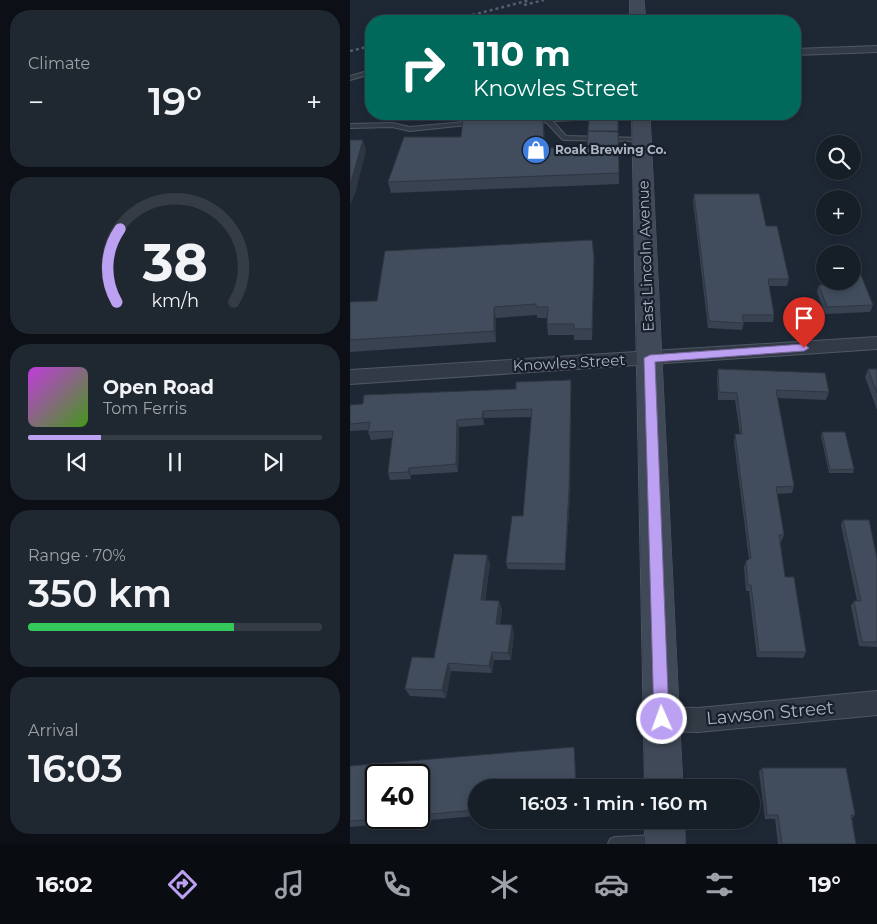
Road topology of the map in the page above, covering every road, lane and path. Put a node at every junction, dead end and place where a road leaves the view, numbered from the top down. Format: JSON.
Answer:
{"nodes":[{"id":1,"x":637,"y":0,"type":"edge"},
{"id":2,"x":638,"y":15,"type":"edge"},
{"id":3,"x":877,"y":49,"type":"edge"},
{"id":4,"x":801,"y":52,"type":"edge"},
{"id":5,"x":365,"y":74,"type":"edge"},
{"id":6,"x":350,"y":78,"type":"edge"},
{"id":7,"x":558,"y":120,"type":"edge"},
{"id":8,"x":641,"y":120,"type":"edge"},
{"id":9,"x":549,"y":121,"type":"junction"},
{"id":10,"x":520,"y":122,"type":"edge"},
{"id":11,"x":480,"y":123,"type":"edge"},
{"id":12,"x":350,"y":126,"type":"edge"},
{"id":13,"x":641,"y":139,"type":"junction"},
{"id":14,"x":877,"y":343,"type":"edge"},
{"id":15,"x":650,"y":358,"type":"junction"},
{"id":16,"x":350,"y":377,"type":"edge"},
{"id":17,"x":877,"y":703,"type":"edge"},
{"id":18,"x":662,"y":719,"type":"junction"},
{"id":19,"x":664,"y":779,"type":"edge"},
{"id":20,"x":665,"y":835,"type":"edge"},
{"id":21,"x":615,"y":844,"type":"edge"}],
"edges":[{"from":1,"to":2,"type":"street"},
{"from":3,"to":4,"type":"street"},
{"from":5,"to":6,"type":"lane"},
{"from":7,"to":9,"type":"lane"},
{"from":8,"to":13,"type":"street","name":"East Lincoln Avenue"},
{"from":9,"to":10,"type":"lane"},
{"from":9,"to":13,"type":"lane"},
{"from":11,"to":12,"type":"lane"},
{"from":13,"to":15,"type":"street","name":"East Lincoln Avenue"},
{"from":14,"to":15,"type":"street","name":"Knowles Street"},
{"from":15,"to":16,"type":"street","name":"Knowles Street"},
{"from":15,"to":18,"type":"street","name":"East Lincoln Avenue"},
{"from":17,"to":18,"type":"street","name":"Lawson Street"},
{"from":18,"to":19,"type":"street","name":"East Lincoln Avenue"},
{"from":20,"to":21,"type":"lane"}]}
